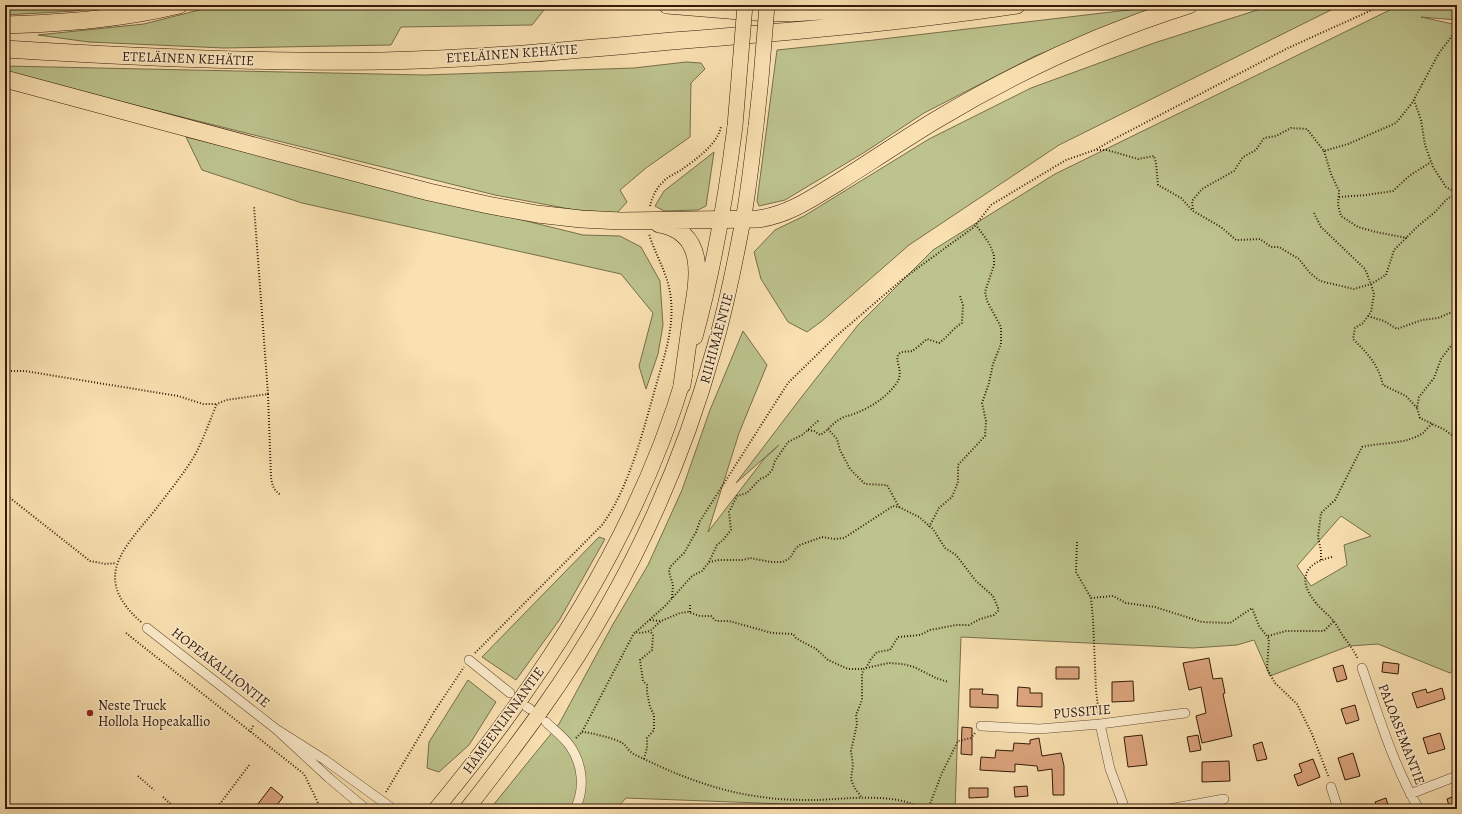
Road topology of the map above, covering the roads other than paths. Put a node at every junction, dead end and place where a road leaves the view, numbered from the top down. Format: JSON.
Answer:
{"nodes":[{"id":1,"x":179,"y":5,"type":"edge"},
{"id":2,"x":667,"y":5,"type":"edge"},
{"id":3,"x":745,"y":5,"type":"edge"},
{"id":4,"x":766,"y":5,"type":"edge"},
{"id":5,"x":912,"y":5,"type":"edge"},
{"id":6,"x":1017,"y":5,"type":"edge"},
{"id":7,"x":1189,"y":5,"type":"edge"},
{"id":8,"x":5,"y":26,"type":"edge"},
{"id":9,"x":5,"y":49,"type":"edge"},
{"id":10,"x":5,"y":78,"type":"edge"},
{"id":11,"x":721,"y":219,"type":"junction"},
{"id":12,"x":744,"y":219,"type":"junction"},
{"id":13,"x":645,"y":221,"type":"junction"},
{"id":14,"x":682,"y":385,"type":"junction"},
{"id":15,"x":148,"y":628,"type":"road end"},
{"id":16,"x":569,"y":628,"type":"joint"},
{"id":17,"x":584,"y":646,"type":"joint"},
{"id":18,"x":469,"y":660,"type":"road end"},
{"id":19,"x":1362,"y":668,"type":"road end"},
{"id":20,"x":510,"y":692,"type":"dead end"},
{"id":21,"x":1185,"y":712,"type":"dead end"},
{"id":22,"x":546,"y":722,"type":"dead end"},
{"id":23,"x":1100,"y":724,"type":"junction"},
{"id":24,"x":981,"y":726,"type":"road end"},
{"id":25,"x":276,"y":729,"type":"junction"},
{"id":26,"x":1457,"y":776,"type":"edge"},
{"id":27,"x":1331,"y":786,"type":"road end"},
{"id":28,"x":1410,"y":794,"type":"junction"},
{"id":29,"x":1224,"y":799,"type":"dead end"},
{"id":30,"x":366,"y":809,"type":"edge"},
{"id":31,"x":393,"y":809,"type":"edge"},
{"id":32,"x":436,"y":809,"type":"edge"},
{"id":33,"x":467,"y":809,"type":"edge"},
{"id":34,"x":575,"y":809,"type":"edge"},
{"id":35,"x":1125,"y":809,"type":"edge"},
{"id":36,"x":1169,"y":809,"type":"edge"},
{"id":37,"x":1338,"y":809,"type":"edge"},
{"id":38,"x":1419,"y":809,"type":"edge"}],
"edges":[{"from":1,"to":8,"type":"highway"},
{"from":2,"to":5,"type":"highway"},
{"from":3,"to":11,"type":"main road","name":"RIIHIMÄENTIE","bridge":true},
{"from":4,"to":12,"type":"main road","name":"RIIHIMÄENTIE","bridge":true},
{"from":6,"to":9,"type":"highway","name":"ETELÄINEN KEHÄTIE"},
{"from":7,"to":12,"type":"highway"},
{"from":10,"to":13,"type":"highway"},
{"from":11,"to":12,"type":"highway"},
{"from":11,"to":13,"type":"highway"},
{"from":11,"to":14,"type":"main road","name":"RIIHIMÄENTIE"},
{"from":12,"to":17,"type":"main road","name":"RIIHIMÄENTIE"},
{"from":13,"to":14,"type":"highway"},
{"from":14,"to":16,"type":"main road","name":"RIIHIMÄENTIE"},
{"from":15,"to":25,"type":"street","name":"HOPEAKALLIONTIE"},
{"from":16,"to":32,"type":"main road","name":"HÄMEENLINNANTIE"},
{"from":17,"to":33,"type":"main road","name":"HÄMEENLINNANTIE"},
{"from":18,"to":20,"type":"street"},
{"from":19,"to":28,"type":"street","name":"PALOASEMANTIE"},
{"from":21,"to":23,"type":"street","name":"PUSSITIE"},
{"from":22,"to":34,"type":"street"},
{"from":23,"to":24,"type":"street","name":"PUSSITIE"},
{"from":23,"to":35,"type":"street"},
{"from":25,"to":30,"type":"street","name":"HOPEAKALLIONTIE"},
{"from":25,"to":31,"type":"street","name":"HOPEAKALLIONTIE"},
{"from":26,"to":28,"type":"street"},
{"from":27,"to":37,"type":"street"},
{"from":28,"to":38,"type":"street","name":"PALOASEMANTIE"},
{"from":29,"to":36,"type":"street"}]}
